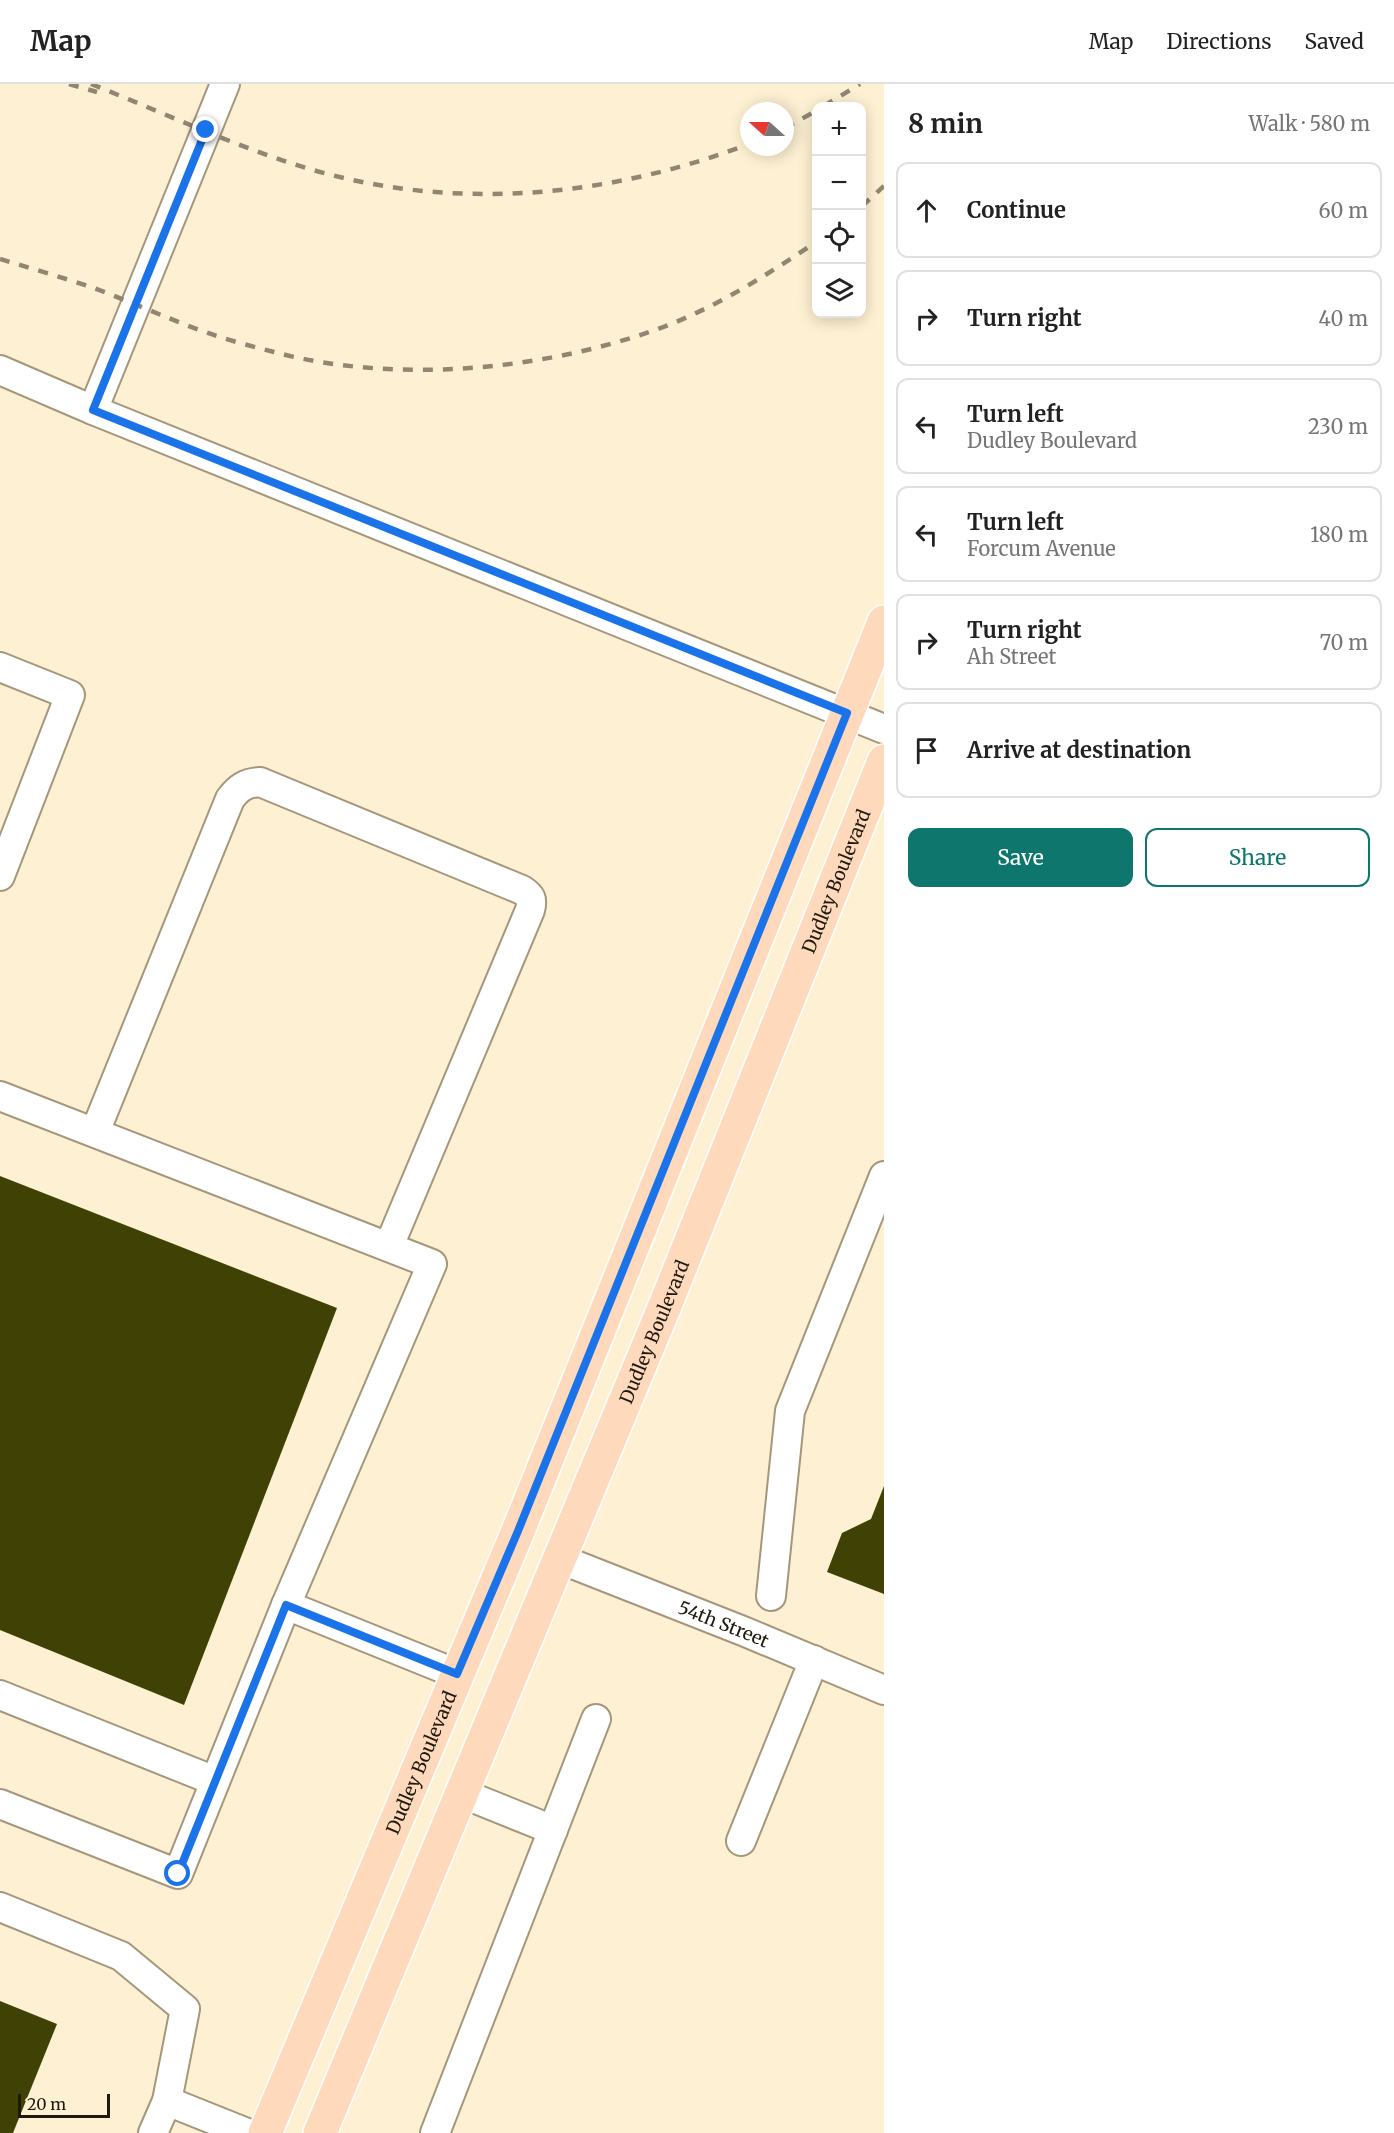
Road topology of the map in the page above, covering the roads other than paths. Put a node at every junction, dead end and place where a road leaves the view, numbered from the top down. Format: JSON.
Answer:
{"nodes":[{"id":1,"x":225,"y":84,"type":"edge"},
{"id":2,"x":0,"y":370,"type":"edge"},
{"id":3,"x":93,"y":410,"type":"junction"},
{"id":4,"x":884,"y":622,"type":"edge"},
{"id":5,"x":0,"y":667,"type":"edge"},
{"id":6,"x":847,"y":713,"type":"junction"},
{"id":7,"x":884,"y":729,"type":"edge"},
{"id":8,"x":884,"y":761,"type":"edge"},
{"id":9,"x":0,"y":876,"type":"edge"},
{"id":10,"x":0,"y":1096,"type":"edge"},
{"id":11,"x":95,"y":1132,"type":"junction"},
{"id":12,"x":884,"y":1176,"type":"edge"},
{"id":13,"x":389,"y":1246,"type":"junction"},
{"id":14,"x":560,"y":1559,"type":"junction"},
{"id":15,"x":771,"y":1596,"type":"dead end"},
{"id":16,"x":286,"y":1605,"type":"junction"},
{"id":17,"x":814,"y":1660,"type":"junction"},
{"id":18,"x":457,"y":1674,"type":"junction"},
{"id":19,"x":884,"y":1690,"type":"edge"},
{"id":20,"x":0,"y":1695,"type":"edge"},
{"id":21,"x":596,"y":1719,"type":"dead end"},
{"id":22,"x":215,"y":1781,"type":"junction"},
{"id":23,"x":461,"y":1794,"type":"junction"},
{"id":24,"x":0,"y":1804,"type":"edge"},
{"id":25,"x":553,"y":1830,"type":"junction"},
{"id":26,"x":741,"y":1840,"type":"dead end"},
{"id":27,"x":0,"y":1907,"type":"edge"},
{"id":28,"x":167,"y":2101,"type":"junction"},
{"id":29,"x":153,"y":2133,"type":"edge"},
{"id":30,"x":247,"y":2133,"type":"edge"},
{"id":31,"x":265,"y":2133,"type":"edge"},
{"id":32,"x":320,"y":2133,"type":"edge"},
{"id":33,"x":435,"y":2133,"type":"edge"}],
"edges":[{"from":1,"to":3,"type":"street"},
{"from":2,"to":3,"type":"street"},
{"from":3,"to":6,"type":"street"},
{"from":4,"to":6,"type":"main road","name":"Dudley Boulevard"},
{"from":5,"to":9,"type":"street"},
{"from":6,"to":7,"type":"street"},
{"from":6,"to":18,"type":"main road","name":"Dudley Boulevard"},
{"from":8,"to":14,"type":"main road","name":"Dudley Boulevard"},
{"from":10,"to":11,"type":"street"},
{"from":11,"to":13,"type":"street"},
{"from":11,"to":13,"type":"street"},
{"from":12,"to":15,"type":"street"},
{"from":13,"to":16,"type":"street"},
{"from":14,"to":17,"type":"street","name":"54th Street"},
{"from":14,"to":23,"type":"main road","name":"Dudley Boulevard"},
{"from":16,"to":18,"type":"street"},
{"from":16,"to":22,"type":"street"},
{"from":17,"to":19,"type":"street","name":"54th Street"},
{"from":17,"to":26,"type":"street"},
{"from":18,"to":31,"type":"main road","name":"Dudley Boulevard"},
{"from":20,"to":22,"type":"street"},
{"from":21,"to":25,"type":"street"},
{"from":22,"to":24,"type":"street"},
{"from":23,"to":25,"type":"street"},
{"from":23,"to":32,"type":"main road","name":"Dudley Boulevard"},
{"from":25,"to":33,"type":"street"},
{"from":27,"to":28,"type":"street"},
{"from":28,"to":29,"type":"street"},
{"from":28,"to":30,"type":"street"}]}
